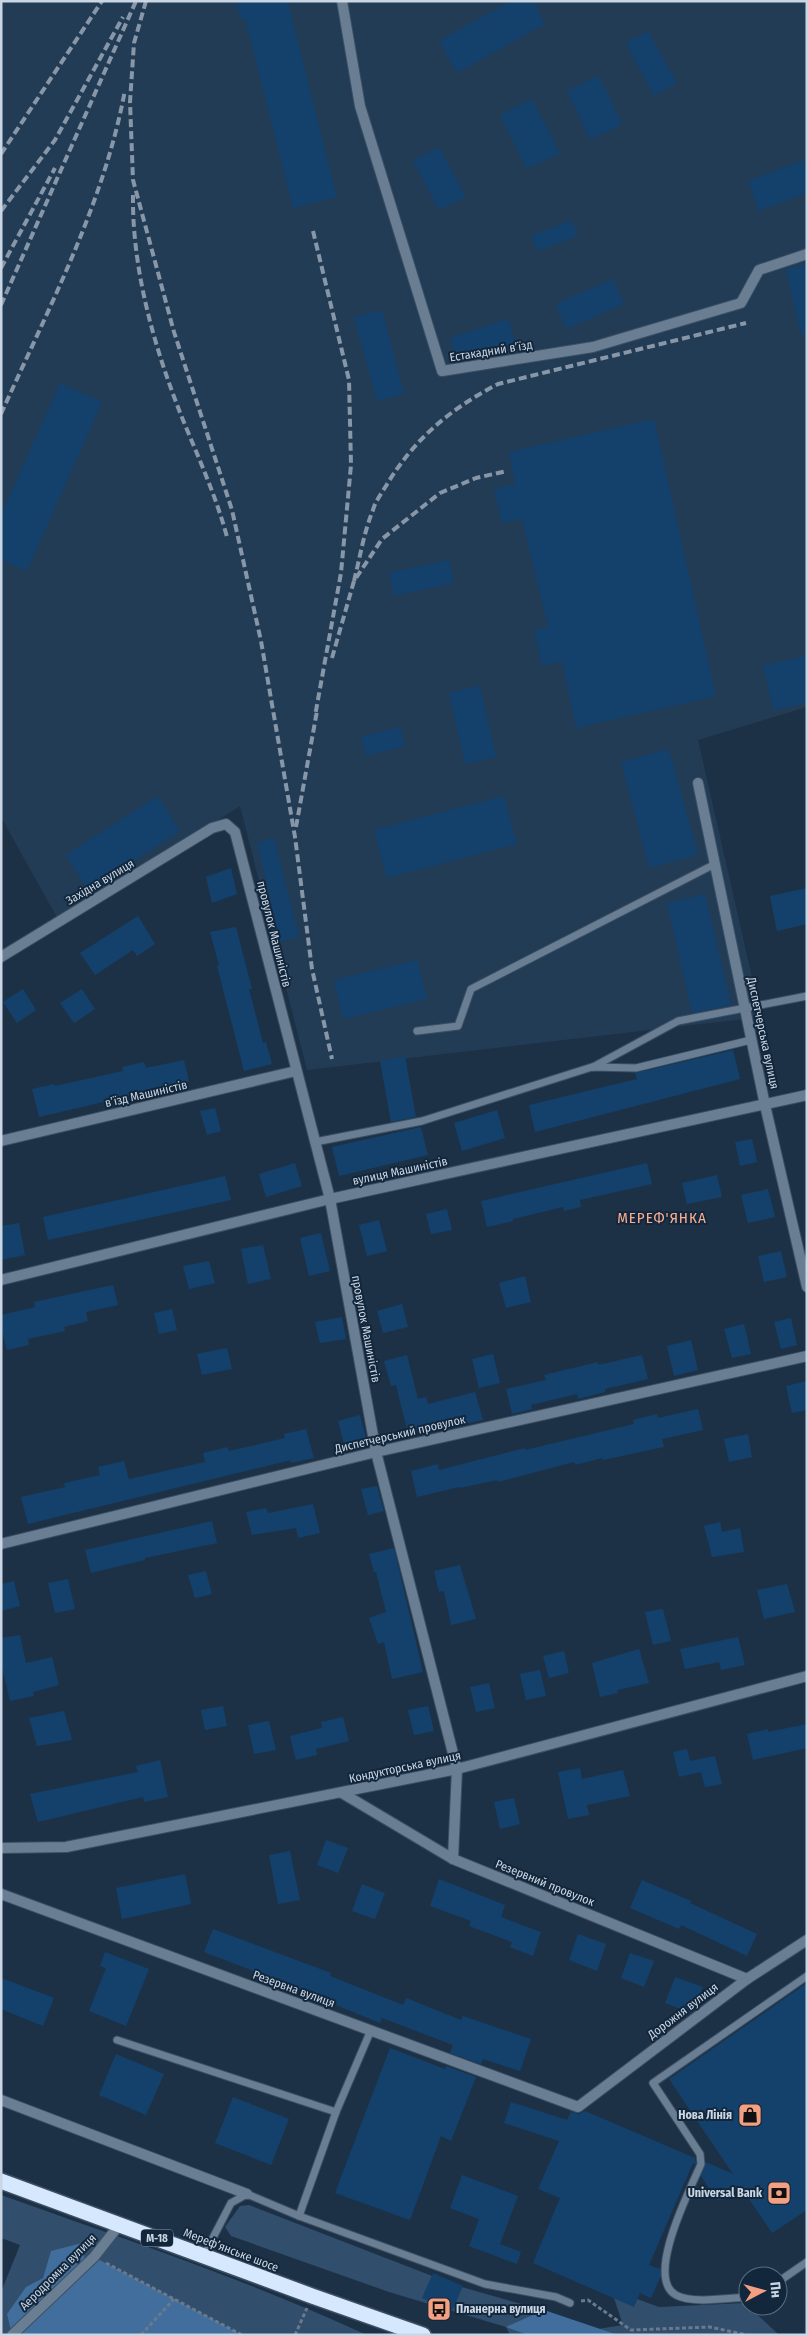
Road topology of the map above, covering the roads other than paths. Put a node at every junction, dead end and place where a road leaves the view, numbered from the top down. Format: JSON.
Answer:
{"nodes":[{"id":1,"x":342,"y":1,"type":"edge"},
{"id":2,"x":807,"y":254,"type":"edge"},
{"id":3,"x":698,"y":783,"type":"dead end"},
{"id":4,"x":212,"y":828,"type":"joint"},
{"id":5,"x":715,"y":864,"type":"junction"},
{"id":6,"x":1,"y":957,"type":"edge"},
{"id":7,"x":807,"y":996,"type":"edge"},
{"id":8,"x":745,"y":1008,"type":"junction"},
{"id":9,"x":417,"y":1030,"type":"dead end"},
{"id":10,"x":751,"y":1040,"type":"junction"},
{"id":11,"x":592,"y":1067,"type":"junction"},
{"id":12,"x":296,"y":1071,"type":"junction"},
{"id":13,"x":807,"y":1095,"type":"edge"},
{"id":14,"x":765,"y":1105,"type":"junction"},
{"id":15,"x":1,"y":1141,"type":"edge"},
{"id":16,"x":314,"y":1142,"type":"junction"},
{"id":17,"x":330,"y":1199,"type":"junction"},
{"id":18,"x":1,"y":1280,"type":"edge"},
{"id":19,"x":807,"y":1287,"type":"edge"},
{"id":20,"x":807,"y":1356,"type":"edge"},
{"id":21,"x":376,"y":1452,"type":"junction"},
{"id":22,"x":1,"y":1544,"type":"edge"},
{"id":23,"x":807,"y":1676,"type":"edge"},
{"id":24,"x":458,"y":1770,"type":"junction"},
{"id":25,"x":342,"y":1792,"type":"junction"},
{"id":26,"x":1,"y":1848,"type":"edge"},
{"id":27,"x":453,"y":1859,"type":"junction"},
{"id":28,"x":3,"y":1893,"type":"edge"},
{"id":29,"x":807,"y":1940,"type":"edge"},
{"id":30,"x":807,"y":1976,"type":"edge"},
{"id":31,"x":747,"y":1978,"type":"junction"},
{"id":32,"x":371,"y":2030,"type":"junction"},
{"id":33,"x":117,"y":2040,"type":"dead end"},
{"id":34,"x":1,"y":2100,"type":"edge"},
{"id":35,"x":578,"y":2107,"type":"joint"},
{"id":36,"x":336,"y":2112,"type":"junction"},
{"id":37,"x":1,"y":2181,"type":"edge"},
{"id":38,"x":247,"y":2194,"type":"junction"},
{"id":39,"x":299,"y":2216,"type":"junction"},
{"id":40,"x":120,"y":2224,"type":"junction"},
{"id":41,"x":204,"y":2255,"type":"junction"},
{"id":42,"x":807,"y":2262,"type":"edge"},
{"id":43,"x":788,"y":2275,"type":"edge"},
{"id":44,"x":738,"y":2297,"type":"edge"},
{"id":45,"x":570,"y":2304,"type":"road end"},
{"id":46,"x":12,"y":2335,"type":"edge"},
{"id":47,"x":423,"y":2335,"type":"edge"}],
"edges":[{"from":1,"to":2,"type":"street","name":"Естакадний в’їзд"},
{"from":3,"to":5,"type":"street","name":"Диспетчерська вулиця"},
{"from":4,"to":6,"type":"street","name":"Західна вулиця"},
{"from":4,"to":12,"type":"street","name":"провулок Машиністів"},
{"from":5,"to":8,"type":"street","name":"Диспетчерська вулиця"},
{"from":5,"to":9,"type":"lane"},
{"from":7,"to":8,"type":"lane"},
{"from":8,"to":10,"type":"street","name":"Диспетчерська вулиця"},
{"from":8,"to":11,"type":"lane"},
{"from":10,"to":11,"type":"lane"},
{"from":10,"to":14,"type":"street","name":"Диспетчерська вулиця"},
{"from":11,"to":16,"type":"lane"},
{"from":12,"to":15,"type":"street","name":"в’їзд Машиністів"},
{"from":12,"to":16,"type":"street","name":"провулок Машиністів"},
{"from":13,"to":14,"type":"street","name":"вулиця Машиністів"},
{"from":14,"to":17,"type":"street","name":"вулиця Машиністів"},
{"from":14,"to":19,"type":"street","name":"Диспетчерська вулиця"},
{"from":16,"to":17,"type":"street","name":"провулок Машиністів"},
{"from":17,"to":18,"type":"street","name":"вулиця Машиністів"},
{"from":17,"to":21,"type":"street","name":"провулок Машиністів"},
{"from":20,"to":21,"type":"street","name":"Диспетчерський провулок"},
{"from":21,"to":22,"type":"street","name":"Диспетчерський провулок"},
{"from":21,"to":24,"type":"street","name":"провулок Машиністів"},
{"from":23,"to":24,"type":"street","name":"Кондукторська вулиця"},
{"from":24,"to":25,"type":"street","name":"Кондукторська вулиця"},
{"from":24,"to":27,"type":"street","name":"провулок Машиністів"},
{"from":25,"to":26,"type":"street","name":"Кондукторська вулиця"},
{"from":25,"to":27,"type":"street","name":"Резервний провулок"},
{"from":27,"to":31,"type":"street","name":"Резервний провулок"},
{"from":28,"to":32,"type":"street","name":"Резервна вулиця"},
{"from":29,"to":31,"type":"street","name":"Дорожня вулиця"},
{"from":30,"to":44,"type":"lane"},
{"from":31,"to":35,"type":"street","name":"Дорожня вулиця"},
{"from":32,"to":35,"type":"street","name":"Резервна вулиця"},
{"from":32,"to":36,"type":"lane"},
{"from":33,"to":36,"type":"lane"},
{"from":34,"to":38,"type":"street"},
{"from":36,"to":39,"type":"lane"},
{"from":37,"to":40,"type":"highway","name":"Мереф’янське шосе","number":"М-18"},
{"from":38,"to":39,"type":"lane"},
{"from":38,"to":41,"type":"lane"},
{"from":39,"to":45,"type":"lane"},
{"from":40,"to":41,"type":"highway","name":"Мереф’янське шосе","number":"М-18"},
{"from":40,"to":46,"type":"street","name":"Аеродромна вулиця"},
{"from":41,"to":47,"type":"highway","name":"Мереф’янське шосе","number":"М-18"},
{"from":42,"to":43,"type":"lane"}]}
